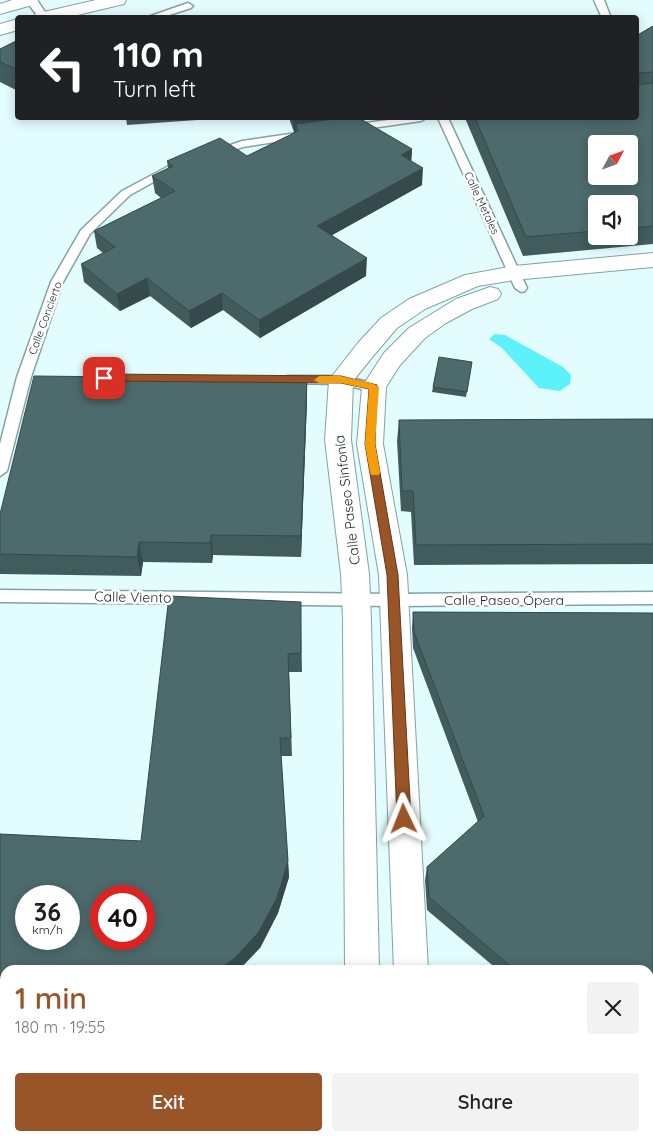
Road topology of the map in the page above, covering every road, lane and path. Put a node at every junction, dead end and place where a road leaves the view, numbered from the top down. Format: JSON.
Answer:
{"nodes":[{"id":1,"x":31,"y":0,"type":"edge"},
{"id":2,"x":118,"y":0,"type":"edge"},
{"id":3,"x":599,"y":0,"type":"edge"},
{"id":4,"x":187,"y":3,"type":"edge"},
{"id":5,"x":0,"y":9,"type":"edge"},
{"id":6,"x":41,"y":15,"type":"edge"},
{"id":7,"x":52,"y":15,"type":"edge"},
{"id":8,"x":157,"y":15,"type":"edge"},
{"id":9,"x":191,"y":15,"type":"edge"},
{"id":10,"x":606,"y":15,"type":"edge"},
{"id":11,"x":15,"y":25,"type":"edge"},
{"id":12,"x":0,"y":30,"type":"edge"},
{"id":13,"x":407,"y":120,"type":"edge"},
{"id":14,"x":444,"y":120,"type":"edge"},
{"id":15,"x":343,"y":129,"type":"edge"},
{"id":16,"x":315,"y":133,"type":"edge"},
{"id":17,"x":204,"y":156,"type":"edge"},
{"id":18,"x":186,"y":161,"type":"edge"},
{"id":19,"x":653,"y":260,"type":"edge"},
{"id":20,"x":653,"y":278,"type":"edge"},
{"id":21,"x":517,"y":280,"type":"junction"},
{"id":22,"x":273,"y":379,"type":"edge"},
{"id":23,"x":341,"y":380,"type":"junction"},
{"id":24,"x":374,"y":387,"type":"junction"},
{"id":25,"x":0,"y":471,"type":"edge"},
{"id":26,"x":0,"y":596,"type":"edge"},
{"id":27,"x":653,"y":598,"type":"edge"},
{"id":28,"x":356,"y":599,"type":"junction"},
{"id":29,"x":394,"y":600,"type":"junction"},
{"id":30,"x":362,"y":965,"type":"edge"},
{"id":31,"x":411,"y":965,"type":"edge"}],
"edges":[{"from":1,"to":5,"type":"street"},
{"from":1,"to":6,"type":"lane"},
{"from":2,"to":7,"type":"street"},
{"from":3,"to":10,"type":"lane"},
{"from":4,"to":8,"type":"lane"},
{"from":4,"to":9,"type":"lane"},
{"from":11,"to":12,"type":"street"},
{"from":13,"to":15,"type":"lane"},
{"from":14,"to":21,"type":"lane","name":"Calle Metales"},
{"from":16,"to":17,"type":"lane"},
{"from":18,"to":25,"type":"lane","name":"Calle Concierto"},
{"from":19,"to":21,"type":"street"},
{"from":20,"to":21,"type":"street"},
{"from":21,"to":23,"type":"street"},
{"from":21,"to":24,"type":"street"},
{"from":22,"to":23,"type":"lane"},
{"from":23,"to":24,"type":"lane"},
{"from":23,"to":28,"type":"street","name":"Calle Paseo Sinfonía"},
{"from":24,"to":29,"type":"street"},
{"from":26,"to":28,"type":"lane","name":"Calle Viento"},
{"from":27,"to":29,"type":"lane","name":"Calle Paseo Ópera"},
{"from":28,"to":29,"type":"lane","name":"Calle Paseo Ópera"},
{"from":28,"to":30,"type":"street","name":"Calle Paseo Sinfonía"},
{"from":29,"to":31,"type":"street"}]}
